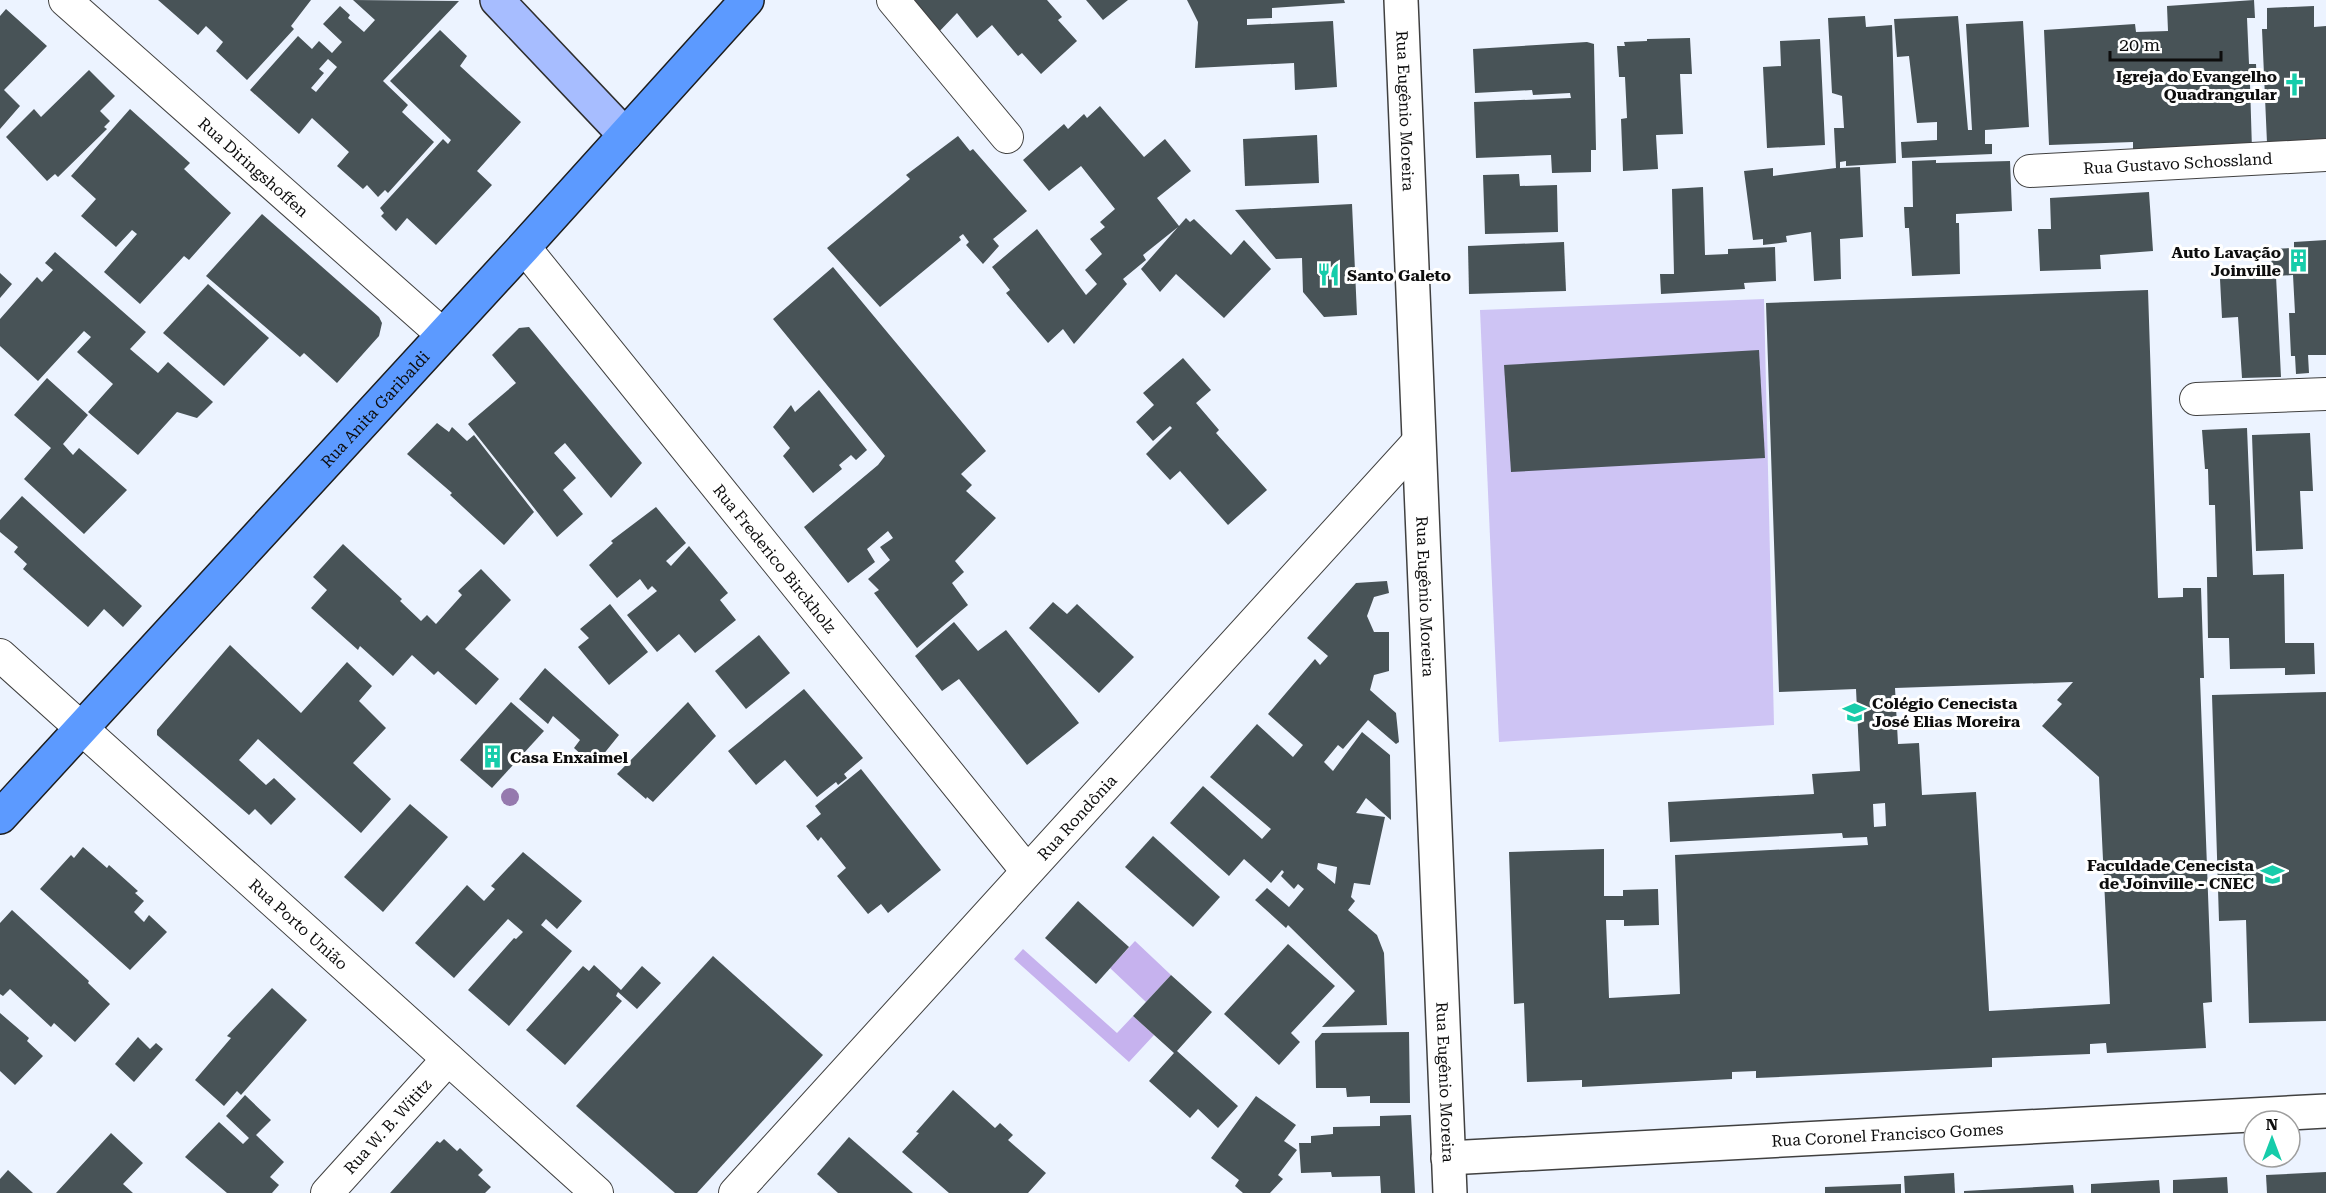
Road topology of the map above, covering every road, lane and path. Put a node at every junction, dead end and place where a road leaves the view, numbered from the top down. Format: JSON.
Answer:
{"nodes":[{"id":1,"x":65,"y":0,"type":"edge"},
{"id":2,"x":497,"y":0,"type":"edge"},
{"id":3,"x":747,"y":0,"type":"edge"},
{"id":4,"x":893,"y":0,"type":"edge"},
{"id":5,"x":1401,"y":0,"type":"edge"},
{"id":6,"x":625,"y":135,"type":"junction"},
{"id":7,"x":1007,"y":137,"type":"dead end"},
{"id":8,"x":2326,"y":155,"type":"edge"},
{"id":9,"x":2030,"y":171,"type":"dead end"},
{"id":10,"x":524,"y":247,"type":"junction"},
{"id":11,"x":442,"y":334,"type":"junction"},
{"id":12,"x":2326,"y":394,"type":"edge"},
{"id":13,"x":2196,"y":399,"type":"dead end"},
{"id":14,"x":1419,"y":441,"type":"junction"},
{"id":15,"x":0,"y":655,"type":"edge"},
{"id":16,"x":81,"y":728,"type":"junction"},
{"id":17,"x":0,"y":817,"type":"edge"},
{"id":18,"x":1027,"y":872,"type":"junction"},
{"id":19,"x":448,"y":1059,"type":"junction"},
{"id":20,"x":2326,"y":1111,"type":"edge"},
{"id":21,"x":1448,"y":1158,"type":"junction"},
{"id":22,"x":327,"y":1193,"type":"edge"},
{"id":23,"x":597,"y":1193,"type":"edge"},
{"id":24,"x":735,"y":1193,"type":"edge"},
{"id":25,"x":1450,"y":1193,"type":"edge"}],
"edges":[{"from":1,"to":11,"type":"street","name":"Rua Diringshoffen"},
{"from":2,"to":6,"type":"main road"},
{"from":3,"to":6,"type":"main road","name":"Rua Anita Garibaldi"},
{"from":4,"to":7,"type":"street"},
{"from":5,"to":14,"type":"street","name":"Rua Eugênio Moreira"},
{"from":6,"to":10,"type":"main road","name":"Rua Anita Garibaldi"},
{"from":8,"to":9,"type":"street","name":"Rua Gustavo Schossland"},
{"from":10,"to":11,"type":"main road","name":"Rua Anita Garibaldi"},
{"from":10,"to":18,"type":"street","name":"Rua Frederico Birckholz"},
{"from":11,"to":16,"type":"main road","name":"Rua Anita Garibaldi"},
{"from":12,"to":13,"type":"street"},
{"from":14,"to":18,"type":"street","name":"Rua Rondônia"},
{"from":14,"to":21,"type":"street","name":"Rua Eugênio Moreira"},
{"from":15,"to":16,"type":"street","name":"Rua Porto União"},
{"from":16,"to":17,"type":"main road","name":"Rua Anita Garibaldi"},
{"from":16,"to":19,"type":"street","name":"Rua Porto União"},
{"from":18,"to":24,"type":"street","name":"Rua Rondônia"},
{"from":19,"to":22,"type":"street","name":"Rua W. B. Wititz"},
{"from":19,"to":23,"type":"street","name":"Rua Porto União"},
{"from":20,"to":21,"type":"street","name":"Rua Coronel Francisco Gomes"},
{"from":21,"to":25,"type":"street","name":"Rua Eugênio Moreira"}]}
